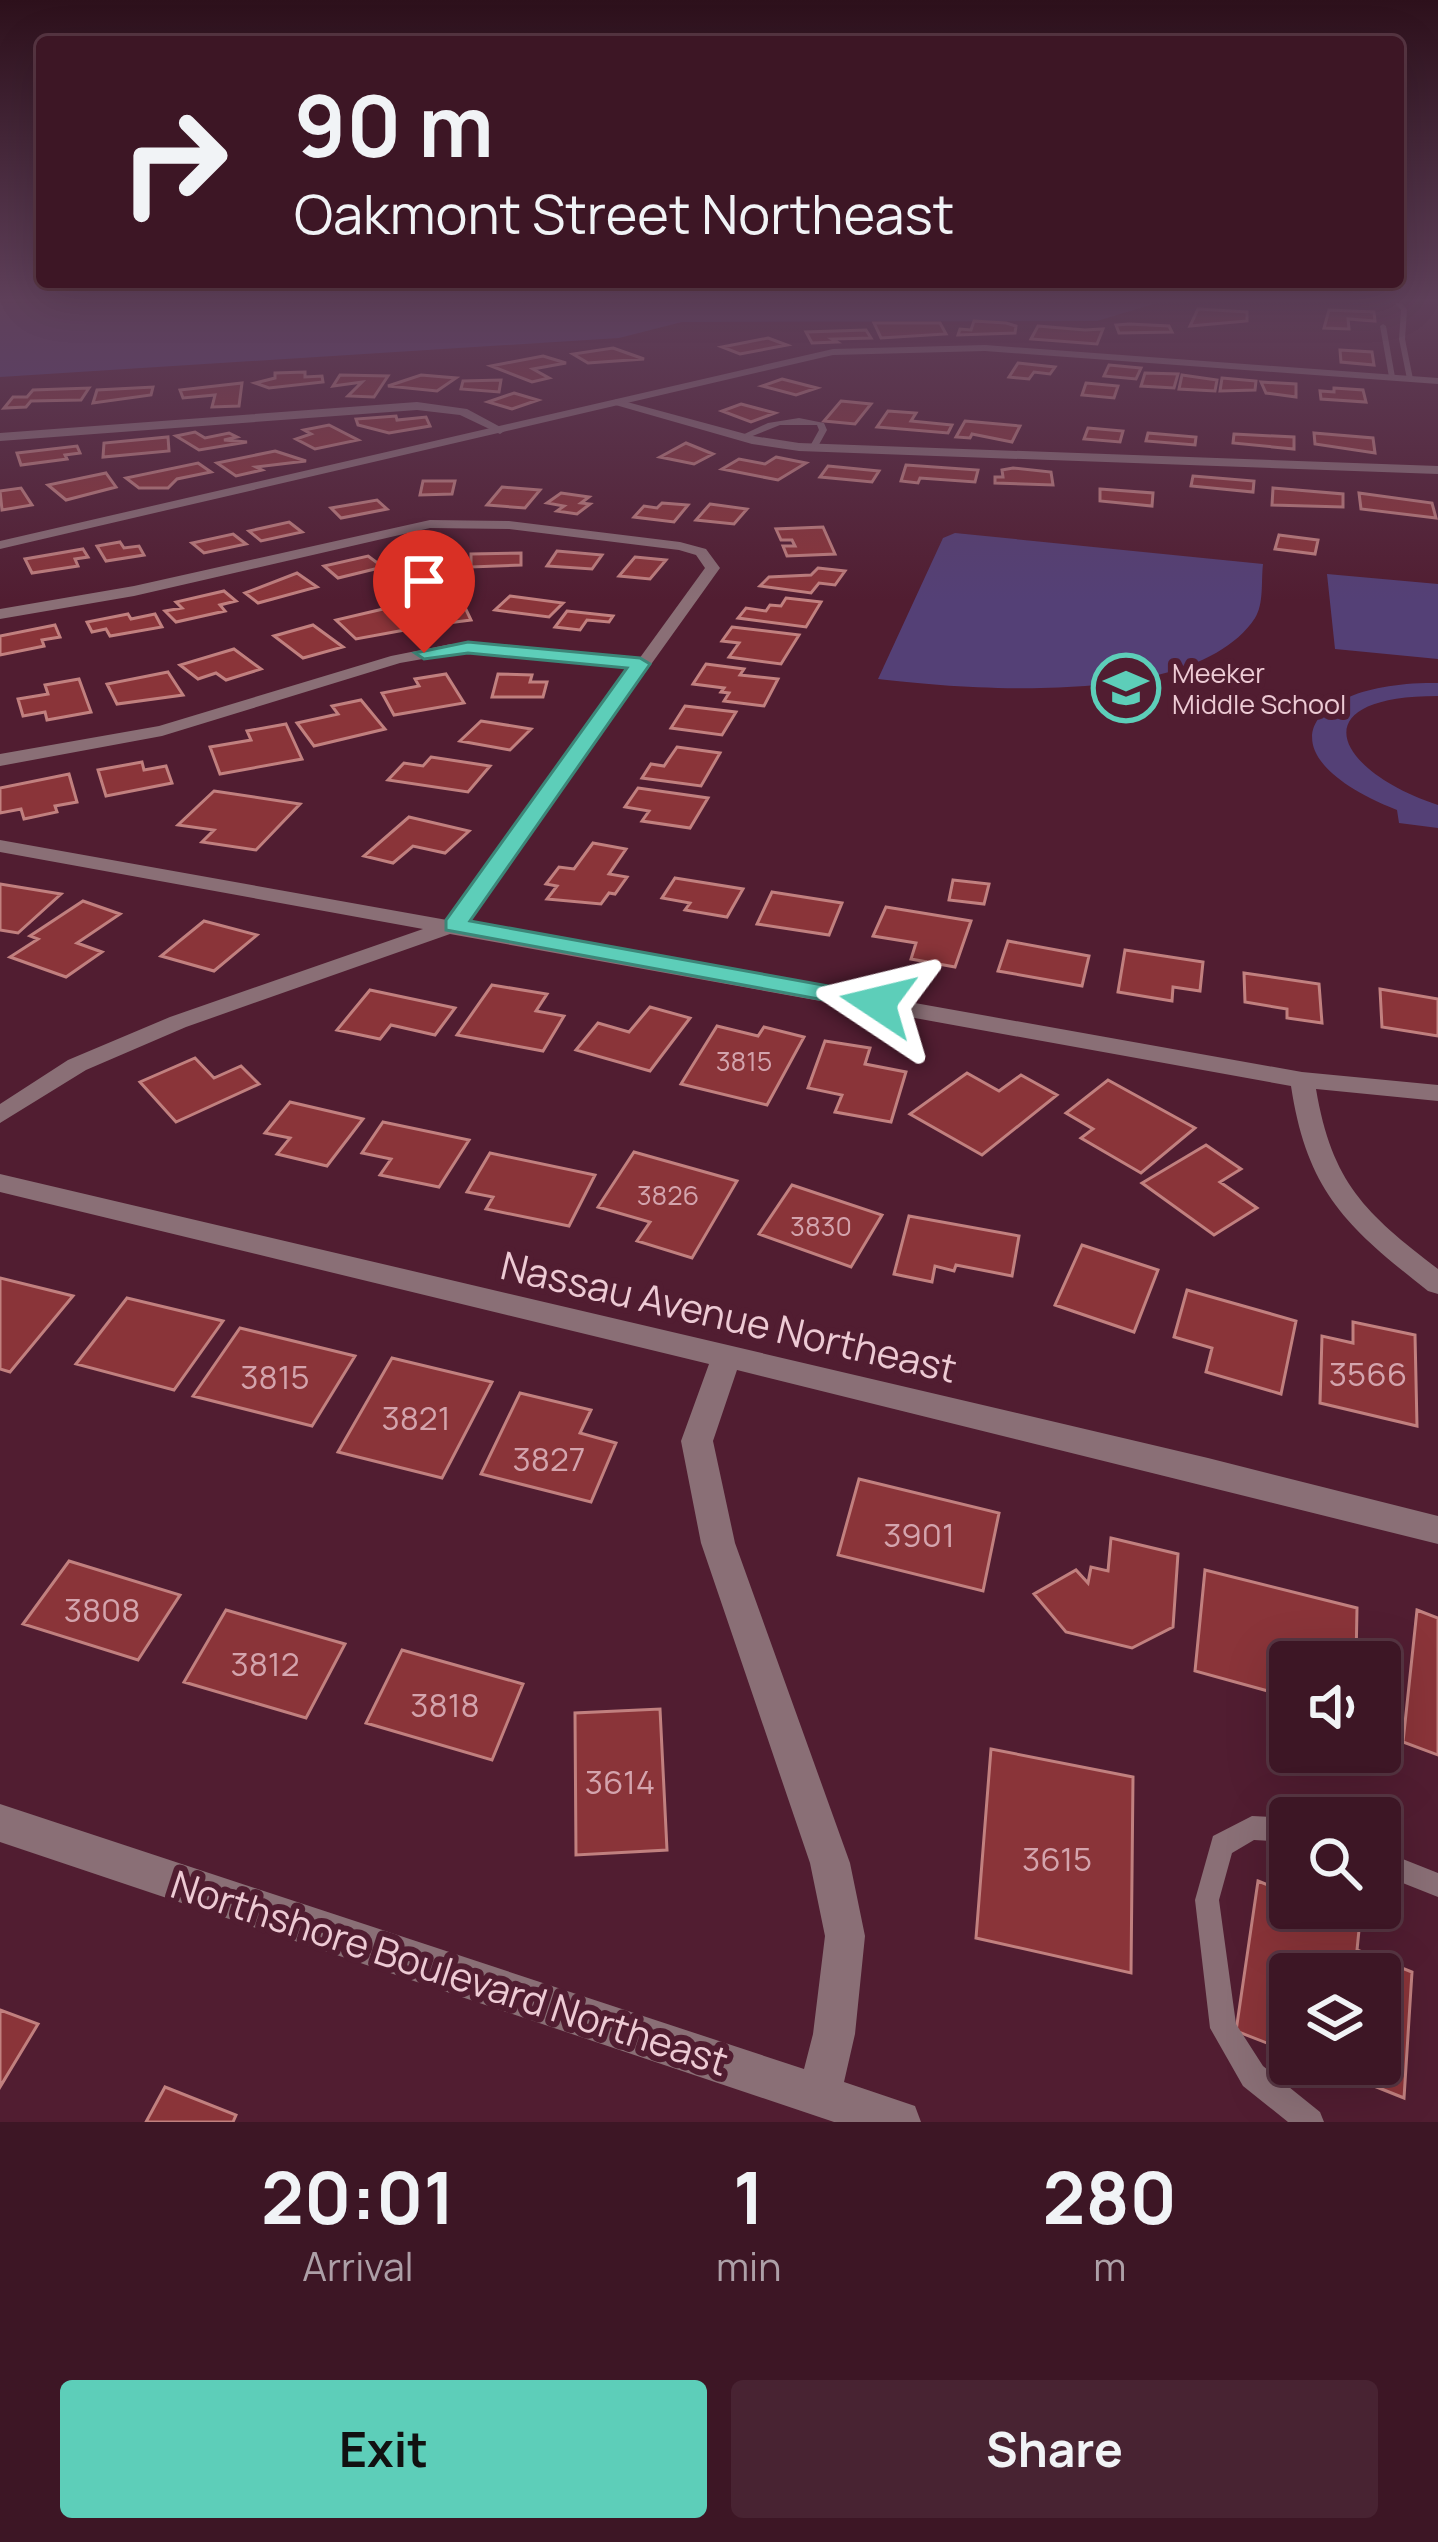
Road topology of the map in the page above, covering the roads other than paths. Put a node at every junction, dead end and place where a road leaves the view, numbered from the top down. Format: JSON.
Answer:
{"nodes":[{"id":1,"x":616,"y":402,"type":"joint"},
{"id":2,"x":500,"y":430,"type":"junction"},
{"id":3,"x":0,"y":437,"type":"edge"},
{"id":4,"x":742,"y":437,"type":"junction"},
{"id":5,"x":813,"y":448,"type":"junction"},
{"id":6,"x":1438,"y":470,"type":"edge"},
{"id":7,"x":0,"y":545,"type":"edge"},
{"id":8,"x":0,"y":614,"type":"edge"},
{"id":9,"x":640,"y":664,"type":"junction"},
{"id":10,"x":0,"y":760,"type":"edge"},
{"id":11,"x":0,"y":846,"type":"edge"},
{"id":12,"x":454,"y":925,"type":"junction"},
{"id":13,"x":1302,"y":1080,"type":"junction"},
{"id":14,"x":1438,"y":1093,"type":"edge"},
{"id":15,"x":0,"y":1115,"type":"edge"},
{"id":16,"x":0,"y":1183,"type":"edge"},
{"id":17,"x":1438,"y":1284,"type":"edge"},
{"id":18,"x":728,"y":1355,"type":"junction"},
{"id":19,"x":1438,"y":1530,"type":"edge"},
{"id":20,"x":0,"y":1823,"type":"edge"},
{"id":21,"x":1269,"y":1829,"type":"edge"},
{"id":22,"x":1401,"y":1870,"type":"edge"},
{"id":23,"x":1438,"y":1885,"type":"edge"},
{"id":24,"x":819,"y":2095,"type":"junction"},
{"id":25,"x":899,"y":2122,"type":"edge"},
{"id":26,"x":1310,"y":2122,"type":"edge"}],
"edges":[{"from":1,"to":2,"type":"street"},
{"from":1,"to":4,"type":"street"},
{"from":2,"to":3,"type":"street"},
{"from":2,"to":7,"type":"street"},
{"from":4,"to":5,"type":"street"},
{"from":4,"to":5,"type":"lane"},
{"from":5,"to":6,"type":"street"},
{"from":8,"to":9,"type":"street"},
{"from":9,"to":10,"type":"street"},
{"from":9,"to":12,"type":"street"},
{"from":11,"to":12,"type":"street"},
{"from":12,"to":13,"type":"street"},
{"from":12,"to":15,"type":"street"},
{"from":13,"to":14,"type":"street"},
{"from":13,"to":17,"type":"street"},
{"from":16,"to":18,"type":"street","name":"Nassau Avenue Northeast"},
{"from":18,"to":19,"type":"street","name":"Nassau Avenue Northeast"},
{"from":18,"to":24,"type":"street"},
{"from":20,"to":24,"type":"street","name":"Northshore Boulevard Northeast"},
{"from":21,"to":26,"type":"lane"},
{"from":22,"to":23,"type":"lane"},
{"from":24,"to":25,"type":"street","name":"Northshore Boulevard Northeast"}]}
